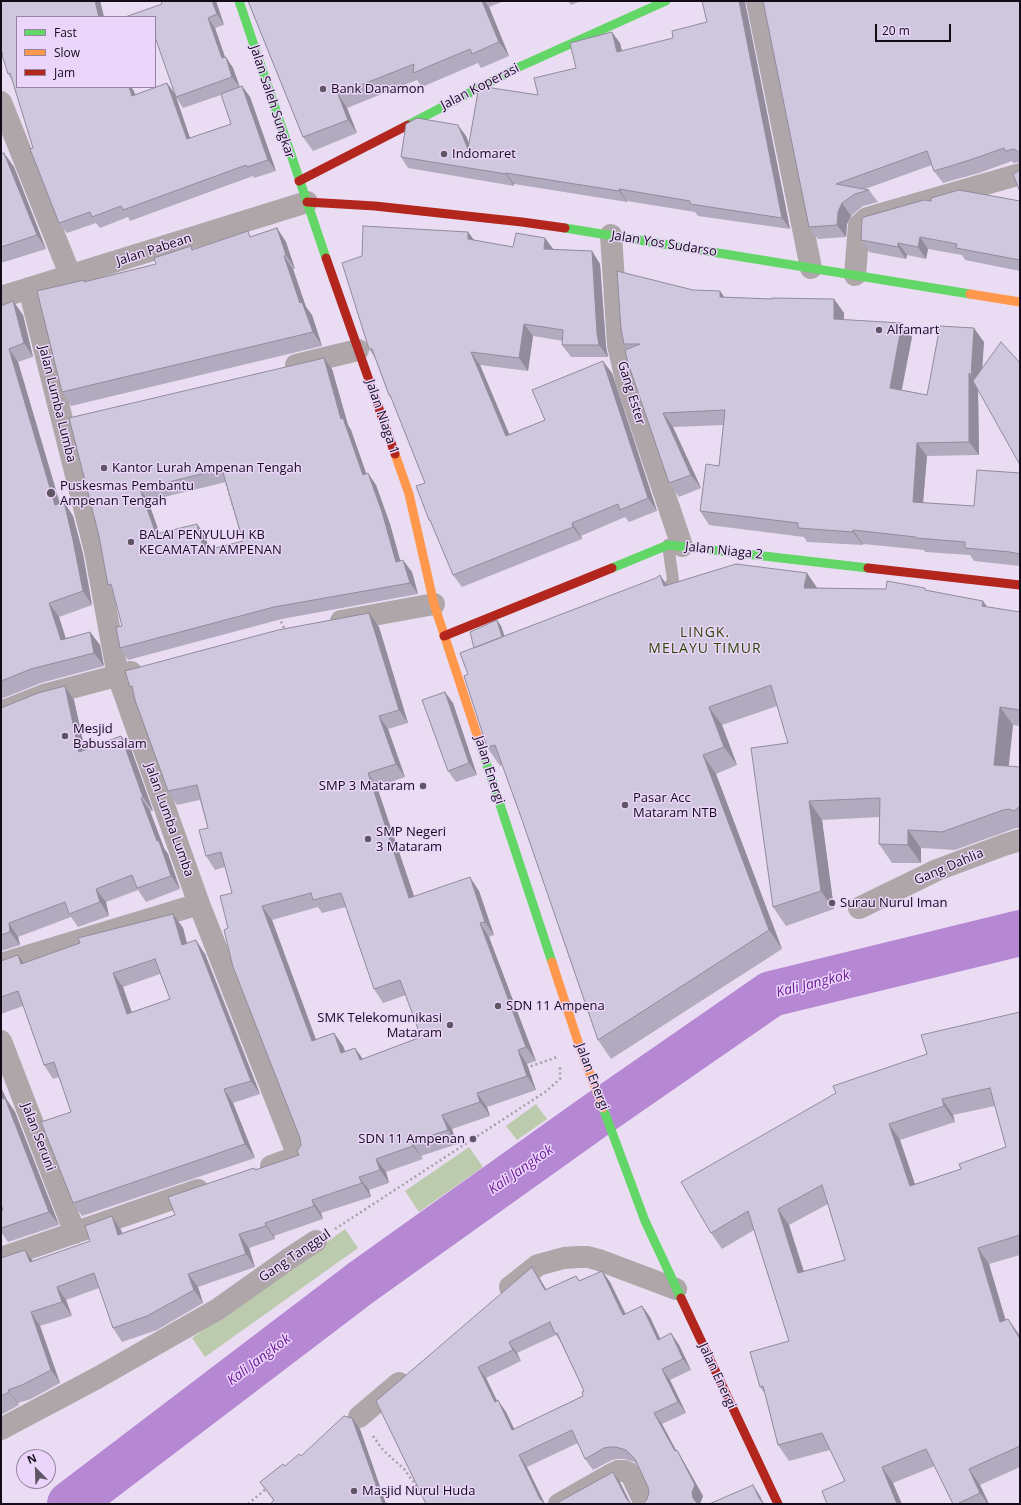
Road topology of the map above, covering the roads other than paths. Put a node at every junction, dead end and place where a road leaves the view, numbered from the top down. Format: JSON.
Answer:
{"nodes":[{"id":1,"x":239,"y":1,"type":"edge"},
{"id":2,"x":666,"y":1,"type":"edge"},
{"id":3,"x":757,"y":1,"type":"edge"},
{"id":4,"x":635,"y":7,"type":"edge"},
{"id":5,"x":1,"y":102,"type":"edge"},
{"id":6,"x":1020,"y":174,"type":"edge"},
{"id":7,"x":298,"y":181,"type":"junction"},
{"id":8,"x":307,"y":202,"type":"junction"},
{"id":9,"x":612,"y":235,"type":"junction"},
{"id":10,"x":811,"y":268,"type":"junction"},
{"id":11,"x":855,"y":275,"type":"junction"},
{"id":12,"x":72,"y":276,"type":"junction"},
{"id":13,"x":29,"y":288,"type":"junction"},
{"id":14,"x":1,"y":297,"type":"edge"},
{"id":15,"x":1016,"y":302,"type":"edge"},
{"id":16,"x":1020,"y":310,"type":"edge"},
{"id":17,"x":358,"y":350,"type":"junction"},
{"id":18,"x":274,"y":370,"type":"edge"},
{"id":19,"x":84,"y":416,"type":"edge"},
{"id":20,"x":61,"y":421,"type":"junction"},
{"id":21,"x":675,"y":545,"type":"junction"},
{"id":22,"x":1020,"y":585,"type":"edge"},
{"id":23,"x":652,"y":596,"type":"edge"},
{"id":24,"x":434,"y":604,"type":"junction"},
{"id":25,"x":324,"y":624,"type":"edge"},
{"id":26,"x":444,"y":636,"type":"junction"},
{"id":27,"x":470,"y":664,"type":"edge"},
{"id":28,"x":148,"y":668,"type":"edge"},
{"id":29,"x":456,"y":670,"type":"junction"},
{"id":30,"x":118,"y":676,"type":"junction"},
{"id":31,"x":1,"y":712,"type":"edge"},
{"id":32,"x":1020,"y":840,"type":"edge"},
{"id":33,"x":199,"y":904,"type":"junction"},
{"id":34,"x":859,"y":908,"type":"dead end"},
{"id":35,"x":1,"y":964,"type":"edge"},
{"id":36,"x":1,"y":1040,"type":"edge"},
{"id":37,"x":254,"y":1172,"type":"edge"},
{"id":38,"x":216,"y":1184,"type":"edge"},
{"id":39,"x":75,"y":1233,"type":"junction"},
{"id":40,"x":316,"y":1241,"type":"road end"},
{"id":41,"x":1,"y":1258,"type":"edge"},
{"id":42,"x":676,"y":1289,"type":"junction"},
{"id":43,"x":498,"y":1298,"type":"edge"},
{"id":44,"x":414,"y":1370,"type":"edge"},
{"id":45,"x":359,"y":1417,"type":"road end"},
{"id":46,"x":1,"y":1429,"type":"edge"},
{"id":47,"x":766,"y":1480,"type":"junction"},
{"id":48,"x":745,"y":1489,"type":"edge"},
{"id":49,"x":559,"y":1504,"type":"edge"},
{"id":50,"x":645,"y":1504,"type":"edge"},
{"id":51,"x":778,"y":1504,"type":"edge"}],
"edges":[{"from":1,"to":7,"type":"main road","name":"Jalan Saleh Sungkar"},
{"from":2,"to":4,"type":"main road","name":"Jalan Koperasi"},
{"from":3,"to":10,"type":"street"},
{"from":4,"to":7,"type":"main road","name":"Jalan Koperasi"},
{"from":5,"to":12,"type":"street"},
{"from":6,"to":11,"type":"street"},
{"from":7,"to":8,"type":"main road","name":"Jalan Saleh Sungkar"},
{"from":8,"to":9,"type":"main road","name":"Jalan Yos Sudarso"},
{"from":8,"to":12,"type":"street","name":"Jalan Pabean"},
{"from":8,"to":17,"type":"main road","name":"Jalan Niaga 1"},
{"from":9,"to":10,"type":"main road","name":"Jalan Yos Sudarso"},
{"from":9,"to":21,"type":"street","name":"Gang Ester"},
{"from":10,"to":11,"type":"main road","name":"Jalan Yos Sudarso"},
{"from":11,"to":15,"type":"main road","name":"Jalan Yos Sudarso"},
{"from":12,"to":13,"type":"street","name":"Jalan Pabean"},
{"from":13,"to":14,"type":"street","name":"Jalan Pabean"},
{"from":13,"to":20,"type":"street","name":"Jalan Lumba Lumba"},
{"from":15,"to":16,"type":"main road"},
{"from":17,"to":18,"type":"street"},
{"from":17,"to":24,"type":"main road","name":"Jalan Niaga 1"},
{"from":19,"to":20,"type":"street"},
{"from":20,"to":30,"type":"street","name":"Jalan Lumba Lumba"},
{"from":21,"to":22,"type":"main road","name":"Jalan Niaga 2"},
{"from":21,"to":23,"type":"lane"},
{"from":21,"to":26,"type":"main road","name":"Jalan Niaga 2"},
{"from":24,"to":25,"type":"street"},
{"from":24,"to":26,"type":"main road","name":"Jalan Niaga 1"},
{"from":26,"to":29,"type":"main road","name":"Jalan Energi"},
{"from":27,"to":29,"type":"lane"},
{"from":28,"to":30,"type":"street"},
{"from":29,"to":42,"type":"main road","name":"Jalan Energi"},
{"from":30,"to":31,"type":"street"},
{"from":30,"to":33,"type":"street","name":"Jalan Lumba Lumba"},
{"from":32,"to":34,"type":"street","name":"Gang Dahlia"},
{"from":33,"to":35,"type":"street"},
{"from":33,"to":37,"type":"street","name":"Jalan Lumba Lumba"},
{"from":36,"to":39,"type":"street","name":"Jalan Seruni"},
{"from":38,"to":39,"type":"street"},
{"from":39,"to":41,"type":"street"},
{"from":40,"to":46,"type":"street","name":"Gang Tanggul"},
{"from":42,"to":43,"type":"street"},
{"from":42,"to":47,"type":"main road","name":"Jalan Energi"},
{"from":44,"to":45,"type":"street"},
{"from":47,"to":48,"type":"street"},
{"from":47,"to":51,"type":"main road","name":"Jalan Energi"},
{"from":49,"to":50,"type":"street"}]}
